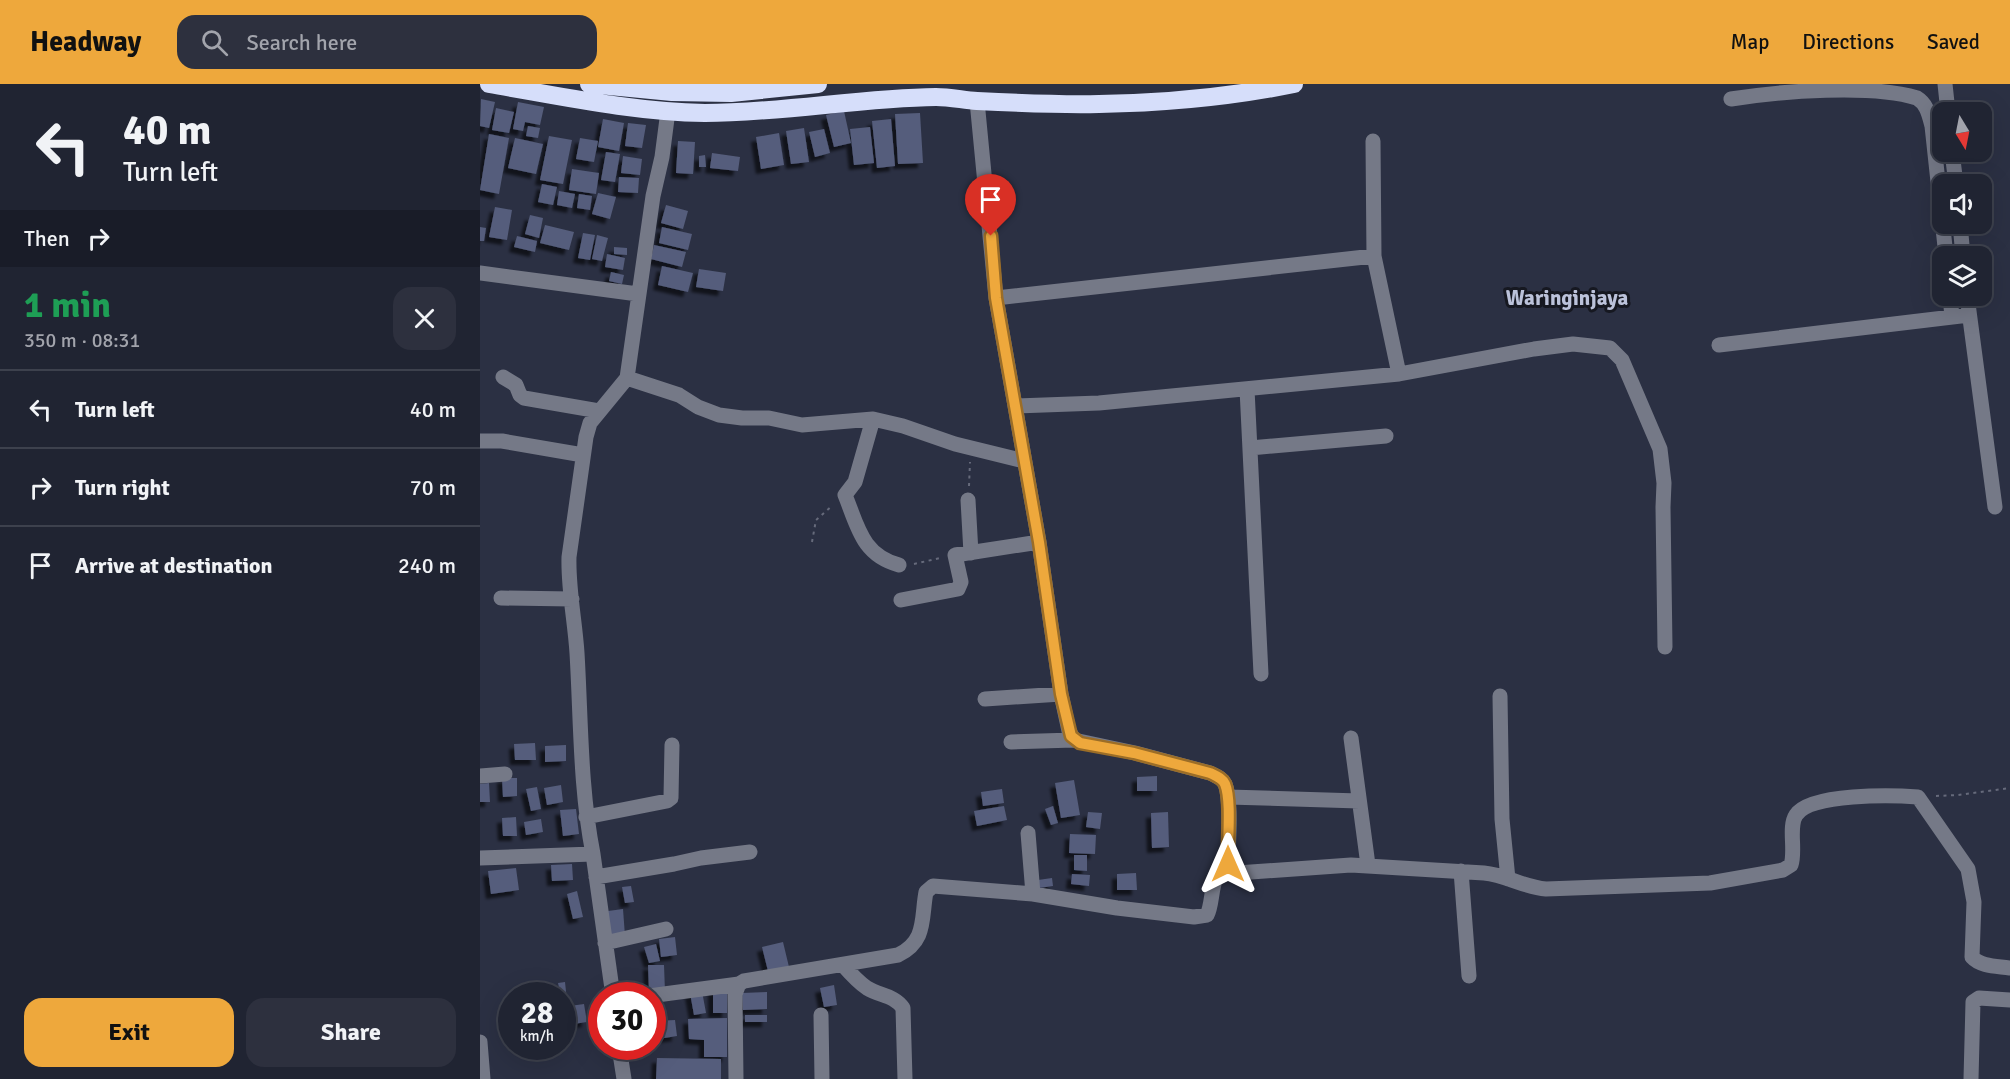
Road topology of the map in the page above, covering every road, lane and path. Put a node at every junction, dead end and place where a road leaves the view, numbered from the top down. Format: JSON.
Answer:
{"nodes":[{"id":1,"x":489,"y":84,"type":"edge"},
{"id":2,"x":589,"y":84,"type":"edge"},
{"id":3,"x":818,"y":84,"type":"edge"},
{"id":4,"x":1185,"y":84,"type":"edge"},
{"id":5,"x":1294,"y":84,"type":"edge"},
{"id":6,"x":1945,"y":84,"type":"edge"},
{"id":7,"x":1236,"y":89,"type":"edge"},
{"id":8,"x":1731,"y":99,"type":"dead end"},
{"id":9,"x":977,"y":100,"type":"junction"},
{"id":10,"x":1171,"y":100,"type":"junction"},
{"id":11,"x":1947,"y":102,"type":"edge"},
{"id":12,"x":668,"y":111,"type":"junction"},
{"id":13,"x":1373,"y":141,"type":"dead end"},
{"id":14,"x":1945,"y":246,"type":"edge"},
{"id":15,"x":1374,"y":256,"type":"junction"},
{"id":16,"x":480,"y":273,"type":"edge"},
{"id":17,"x":638,"y":294,"type":"junction"},
{"id":18,"x":996,"y":298,"type":"junction"},
{"id":19,"x":1951,"y":306,"type":"edge"},
{"id":20,"x":1968,"y":306,"type":"edge"},
{"id":21,"x":1969,"y":315,"type":"junction"},
{"id":22,"x":1952,"y":317,"type":"junction"},
{"id":23,"x":1719,"y":345,"type":"dead end"},
{"id":24,"x":1399,"y":374,"type":"junction"},
{"id":25,"x":503,"y":377,"type":"dead end"},
{"id":26,"x":627,"y":378,"type":"junction"},
{"id":27,"x":1247,"y":389,"type":"junction"},
{"id":28,"x":1016,"y":406,"type":"junction"},
{"id":29,"x":599,"y":411,"type":"junction"},
{"id":30,"x":873,"y":419,"type":"junction"},
{"id":31,"x":1386,"y":436,"type":"dead end"},
{"id":32,"x":480,"y":441,"type":"edge"},
{"id":33,"x":971,"y":447,"type":"junction"},
{"id":34,"x":1250,"y":448,"type":"junction"},
{"id":35,"x":583,"y":455,"type":"junction"},
{"id":36,"x":1024,"y":461,"type":"junction"},
{"id":37,"x":845,"y":495,"type":"junction"},
{"id":38,"x":968,"y":500,"type":"joint"},
{"id":39,"x":1995,"y":507,"type":"dead end"},
{"id":40,"x":812,"y":542,"type":"dead end"},
{"id":41,"x":1039,"y":542,"type":"junction"},
{"id":42,"x":971,"y":553,"type":"junction"},
{"id":43,"x":955,"y":555,"type":"junction"},
{"id":44,"x":899,"y":565,"type":"joint"},
{"id":45,"x":501,"y":598,"type":"dead end"},
{"id":46,"x":572,"y":599,"type":"junction"},
{"id":47,"x":902,"y":600,"type":"dead end"},
{"id":48,"x":1665,"y":646,"type":"dead end"},
{"id":49,"x":1261,"y":674,"type":"dead end"},
{"id":50,"x":1061,"y":694,"type":"junction"},
{"id":51,"x":1500,"y":696,"type":"dead end"},
{"id":52,"x":985,"y":699,"type":"dead end"},
{"id":53,"x":1351,"y":738,"type":"dead end"},
{"id":54,"x":1074,"y":740,"type":"junction"},
{"id":55,"x":1011,"y":742,"type":"dead end"},
{"id":56,"x":672,"y":746,"type":"dead end"},
{"id":57,"x":505,"y":774,"type":"dead end"},
{"id":58,"x":480,"y":776,"type":"edge"},
{"id":59,"x":2010,"y":788,"type":"edge"},
{"id":60,"x":1228,"y":797,"type":"junction"},
{"id":61,"x":1918,"y":797,"type":"junction"},
{"id":62,"x":1359,"y":801,"type":"junction"},
{"id":63,"x":586,"y":817,"type":"junction"},
{"id":64,"x":1028,"y":834,"type":"dead end"},
{"id":65,"x":750,"y":852,"type":"dead end"},
{"id":66,"x":593,"y":854,"type":"junction"},
{"id":67,"x":480,"y":858,"type":"edge"},
{"id":68,"x":1368,"y":865,"type":"junction"},
{"id":69,"x":1461,"y":871,"type":"junction"},
{"id":70,"x":1232,"y":872,"type":"junction"},
{"id":71,"x":596,"y":877,"type":"junction"},
{"id":72,"x":1508,"y":879,"type":"junction"},
{"id":73,"x":1033,"y":894,"type":"junction"},
{"id":74,"x":666,"y":930,"type":"dead end"},
{"id":75,"x":605,"y":943,"type":"junction"},
{"id":76,"x":843,"y":965,"type":"junction"},
{"id":77,"x":2010,"y":968,"type":"edge"},
{"id":78,"x":1469,"y":976,"type":"dead end"},
{"id":79,"x":611,"y":982,"type":"edge"},
{"id":80,"x":739,"y":984,"type":"junction"},
{"id":81,"x":666,"y":994,"type":"edge"},
{"id":82,"x":2010,"y":1000,"type":"edge"},
{"id":83,"x":821,"y":1015,"type":"dead end"},
{"id":84,"x":480,"y":1042,"type":"edge"},
{"id":85,"x":621,"y":1060,"type":"edge"},
{"id":86,"x":483,"y":1079,"type":"edge"},
{"id":87,"x":624,"y":1079,"type":"edge"},
{"id":88,"x":736,"y":1079,"type":"edge"},
{"id":89,"x":822,"y":1079,"type":"edge"},
{"id":90,"x":905,"y":1079,"type":"edge"},
{"id":91,"x":1971,"y":1079,"type":"edge"}],
"edges":[{"from":1,"to":12,"type":"highway"},
{"from":2,"to":3,"type":"highway"},
{"from":4,"to":10,"type":"highway"},
{"from":5,"to":7,"type":"highway"},
{"from":6,"to":11,"type":"street"},
{"from":7,"to":10,"type":"highway"},
{"from":8,"to":14,"type":"street"},
{"from":9,"to":10,"type":"highway"},
{"from":9,"to":12,"type":"highway"},
{"from":9,"to":18,"type":"street"},
{"from":12,"to":17,"type":"street"},
{"from":13,"to":15,"type":"street"},
{"from":15,"to":18,"type":"street"},
{"from":15,"to":24,"type":"street"},
{"from":16,"to":17,"type":"street"},
{"from":17,"to":26,"type":"street"},
{"from":18,"to":28,"type":"street"},
{"from":19,"to":22,"type":"street"},
{"from":20,"to":21,"type":"street"},
{"from":21,"to":22,"type":"street"},
{"from":21,"to":39,"type":"street"},
{"from":22,"to":23,"type":"street"},
{"from":24,"to":27,"type":"street"},
{"from":24,"to":48,"type":"street"},
{"from":25,"to":29,"type":"street"},
{"from":26,"to":29,"type":"street"},
{"from":26,"to":30,"type":"street"},
{"from":27,"to":28,"type":"street"},
{"from":27,"to":34,"type":"street"},
{"from":28,"to":36,"type":"street"},
{"from":29,"to":35,"type":"street"},
{"from":30,"to":33,"type":"street"},
{"from":30,"to":37,"type":"street"},
{"from":31,"to":34,"type":"street"},
{"from":32,"to":35,"type":"street"},
{"from":33,"to":36,"type":"street"},
{"from":33,"to":38,"type":"path"},
{"from":34,"to":49,"type":"street"},
{"from":35,"to":46,"type":"street"},
{"from":36,"to":41,"type":"street"},
{"from":37,"to":40,"type":"path"},
{"from":37,"to":44,"type":"street"},
{"from":38,"to":42,"type":"street"},
{"from":41,"to":42,"type":"street"},
{"from":41,"to":50,"type":"street"},
{"from":42,"to":43,"type":"street"},
{"from":43,"to":44,"type":"path"},
{"from":43,"to":47,"type":"street"},
{"from":45,"to":46,"type":"street"},
{"from":46,"to":63,"type":"street"},
{"from":50,"to":52,"type":"street"},
{"from":50,"to":54,"type":"street"},
{"from":51,"to":72,"type":"street"},
{"from":53,"to":62,"type":"street"},
{"from":54,"to":55,"type":"street"},
{"from":54,"to":60,"type":"street"},
{"from":56,"to":63,"type":"street"},
{"from":57,"to":58,"type":"street"},
{"from":59,"to":61,"type":"path"},
{"from":60,"to":62,"type":"street"},
{"from":60,"to":70,"type":"street"},
{"from":61,"to":72,"type":"street"},
{"from":61,"to":77,"type":"street"},
{"from":62,"to":68,"type":"street"},
{"from":63,"to":66,"type":"street"},
{"from":64,"to":73,"type":"street"},
{"from":65,"to":71,"type":"street"},
{"from":66,"to":67,"type":"street"},
{"from":66,"to":71,"type":"street"},
{"from":68,"to":69,"type":"street"},
{"from":68,"to":70,"type":"street"},
{"from":69,"to":72,"type":"street"},
{"from":69,"to":78,"type":"street"},
{"from":70,"to":73,"type":"street"},
{"from":71,"to":75,"type":"street"},
{"from":73,"to":76,"type":"street"},
{"from":74,"to":75,"type":"street"},
{"from":75,"to":79,"type":"street"},
{"from":76,"to":80,"type":"street"},
{"from":76,"to":90,"type":"street"},
{"from":80,"to":81,"type":"street"},
{"from":80,"to":88,"type":"street"},
{"from":82,"to":91,"type":"street"},
{"from":83,"to":89,"type":"street"},
{"from":84,"to":86,"type":"street"},
{"from":85,"to":87,"type":"street"}]}
